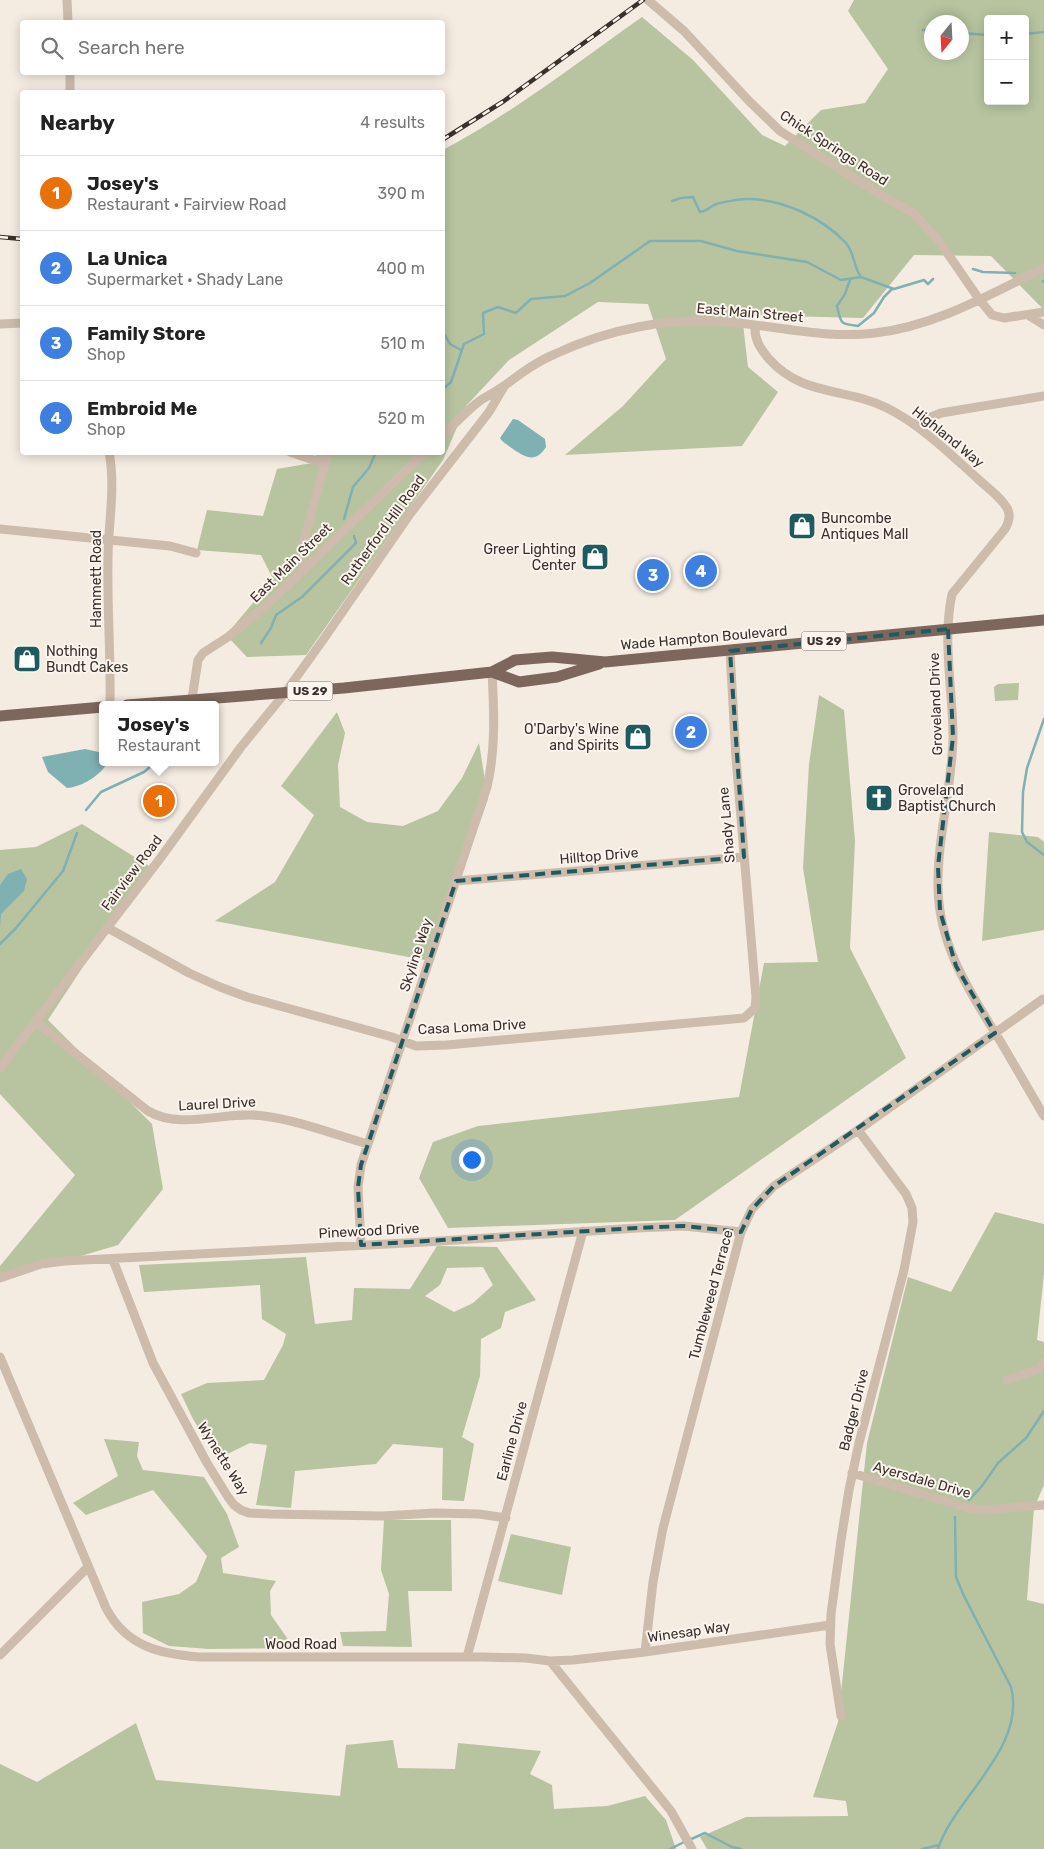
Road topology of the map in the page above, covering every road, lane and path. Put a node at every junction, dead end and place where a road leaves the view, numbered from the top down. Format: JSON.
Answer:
{"nodes":[{"id":1,"x":67,"y":0,"type":"edge"},
{"id":2,"x":648,"y":0,"type":"edge"},
{"id":3,"x":68,"y":20,"type":"edge"},
{"id":4,"x":70,"y":75,"type":"edge"},
{"id":5,"x":70,"y":90,"type":"edge"},
{"id":6,"x":1044,"y":268,"type":"edge"},
{"id":7,"x":979,"y":300,"type":"junction"},
{"id":8,"x":1044,"y":312,"type":"edge"},
{"id":9,"x":1028,"y":315,"type":"junction"},
{"id":10,"x":20,"y":323,"type":"edge"},
{"id":11,"x":0,"y":324,"type":"edge"},
{"id":12,"x":755,"y":325,"type":"junction"},
{"id":13,"x":1044,"y":325,"type":"edge"},
{"id":14,"x":505,"y":385,"type":"junction"},
{"id":15,"x":1044,"y":396,"type":"edge"},
{"id":16,"x":914,"y":424,"type":"junction"},
{"id":17,"x":445,"y":433,"type":"edge"},
{"id":18,"x":110,"y":455,"type":"edge"},
{"id":19,"x":299,"y":455,"type":"edge"},
{"id":20,"x":327,"y":455,"type":"edge"},
{"id":21,"x":423,"y":455,"type":"edge"},
{"id":22,"x":325,"y":464,"type":"junction"},
{"id":23,"x":0,"y":529,"type":"edge"},
{"id":24,"x":108,"y":539,"type":"junction"},
{"id":25,"x":196,"y":552,"type":"dead end"},
{"id":26,"x":305,"y":569,"type":"junction"},
{"id":27,"x":1044,"y":620,"type":"edge"},
{"id":28,"x":948,"y":629,"type":"junction"},
{"id":29,"x":730,"y":651,"type":"junction"},
{"id":30,"x":605,"y":662,"type":"junction"},
{"id":31,"x":492,"y":672,"type":"junction"},
{"id":32,"x":284,"y":693,"type":"junction"},
{"id":33,"x":192,"y":699,"type":"junction"},
{"id":34,"x":110,"y":701,"type":"edge"},
{"id":35,"x":170,"y":701,"type":"edge"},
{"id":36,"x":99,"y":707,"type":"edge"},
{"id":37,"x":0,"y":716,"type":"edge"},
{"id":38,"x":744,"y":857,"type":"junction"},
{"id":39,"x":456,"y":881,"type":"junction"},
{"id":40,"x":108,"y":928,"type":"junction"},
{"id":41,"x":756,"y":997,"type":"joint"},
{"id":42,"x":1043,"y":999,"type":"edge"},
{"id":43,"x":36,"y":1022,"type":"junction"},
{"id":44,"x":995,"y":1033,"type":"junction"},
{"id":45,"x":402,"y":1041,"type":"junction"},
{"id":46,"x":0,"y":1068,"type":"edge"},
{"id":47,"x":1044,"y":1116,"type":"edge"},
{"id":48,"x":858,"y":1130,"type":"junction"},
{"id":49,"x":368,"y":1144,"type":"junction"},
{"id":50,"x":583,"y":1231,"type":"junction"},
{"id":51,"x":741,"y":1232,"type":"junction"},
{"id":52,"x":361,"y":1245,"type":"junction"},
{"id":53,"x":113,"y":1260,"type":"junction"},
{"id":54,"x":0,"y":1278,"type":"edge"},
{"id":55,"x":0,"y":1357,"type":"edge"},
{"id":56,"x":1044,"y":1363,"type":"edge"},
{"id":57,"x":1007,"y":1380,"type":"dead end"},
{"id":58,"x":852,"y":1474,"type":"junction"},
{"id":59,"x":1044,"y":1505,"type":"edge"},
{"id":60,"x":506,"y":1518,"type":"junction"},
{"id":61,"x":88,"y":1567,"type":"junction"},
{"id":62,"x":830,"y":1625,"type":"junction"},
{"id":63,"x":645,"y":1652,"type":"junction"},
{"id":64,"x":0,"y":1655,"type":"edge"},
{"id":65,"x":467,"y":1657,"type":"junction"},
{"id":66,"x":550,"y":1661,"type":"junction"},
{"id":67,"x":841,"y":1716,"type":"dead end"},
{"id":68,"x":689,"y":1844,"type":"edge"}],
"edges":[{"from":1,"to":3,"type":"street"},
{"from":2,"to":7,"type":"street","name":"Chick Springs Road"},
{"from":4,"to":5,"type":"street"},
{"from":6,"to":7,"type":"street","name":"East Main Street"},
{"from":7,"to":9,"type":"street","name":"Chick Springs Road"},
{"from":7,"to":12,"type":"street","name":"East Main Street"},
{"from":8,"to":9,"type":"street","name":"Chick Springs Road"},
{"from":9,"to":13,"type":"street"},
{"from":10,"to":11,"type":"street"},
{"from":12,"to":14,"type":"street","name":"East Main Street"},
{"from":12,"to":16,"type":"street","name":"Highland Way"},
{"from":14,"to":17,"type":"street","name":"East Main Street"},
{"from":14,"to":32,"type":"street","name":"Rutherford Hill Road"},
{"from":15,"to":16,"type":"street"},
{"from":16,"to":28,"type":"street","name":"Highland Way"},
{"from":18,"to":24,"type":"street","name":"Hammett Road"},
{"from":19,"to":22,"type":"street"},
{"from":20,"to":22,"type":"street"},
{"from":21,"to":26,"type":"street","name":"East Main Street"},
{"from":22,"to":26,"type":"street"},
{"from":23,"to":24,"type":"street"},
{"from":24,"to":25,"type":"street"},
{"from":24,"to":34,"type":"street","name":"Hammett Road"},
{"from":26,"to":33,"type":"street","name":"East Main Street"},
{"from":27,"to":28,"type":"main road","name":"Wade Hampton Boulevard","number":"US 29"},
{"from":28,"to":29,"type":"main road","name":"Wade Hampton Boulevard","number":"US 29"},
{"from":28,"to":44,"type":"street","name":"Groveland Drive"},
{"from":29,"to":30,"type":"main road","name":"Wade Hampton Boulevard","number":"US 29"},
{"from":29,"to":38,"type":"street","name":"Shady Lane"},
{"from":30,"to":31,"type":"main road","name":"Wade Hampton Boulevard","number":"US 29"},
{"from":30,"to":31,"type":"main road","name":"Wade Hampton Boulevard","number":"US 29"},
{"from":31,"to":32,"type":"main road","name":"Wade Hampton Boulevard","number":"US 29"},
{"from":31,"to":39,"type":"street","name":"Skyline Way"},
{"from":32,"to":33,"type":"main road","name":"Wade Hampton Boulevard","number":"US 29"},
{"from":32,"to":40,"type":"street","name":"Fairview Road"},
{"from":33,"to":35,"type":"main road","name":"Wade Hampton Boulevard","number":"US 29"},
{"from":36,"to":37,"type":"main road"},
{"from":38,"to":39,"type":"street","name":"Hilltop Drive"},
{"from":38,"to":41,"type":"street","name":"Shady Lane"},
{"from":39,"to":45,"type":"street","name":"Skyline Way"},
{"from":40,"to":43,"type":"street","name":"Fairview Road"},
{"from":40,"to":45,"type":"street","name":"Casa Loma Drive"},
{"from":41,"to":45,"type":"street","name":"Casa Loma Drive"},
{"from":42,"to":44,"type":"street","name":"Tumbleweed Terrace"},
{"from":43,"to":46,"type":"street","name":"Fairview Road"},
{"from":43,"to":49,"type":"street","name":"Laurel Drive"},
{"from":44,"to":47,"type":"street","name":"Groveland Drive"},
{"from":44,"to":48,"type":"street","name":"Tumbleweed Terrace"},
{"from":45,"to":49,"type":"street","name":"Skyline Way"},
{"from":48,"to":51,"type":"street","name":"Tumbleweed Terrace"},
{"from":48,"to":58,"type":"street","name":"Badger Drive"},
{"from":49,"to":52,"type":"street","name":"Skyline Way"},
{"from":50,"to":51,"type":"street","name":"Pinewood Drive"},
{"from":50,"to":52,"type":"street","name":"Pinewood Drive"},
{"from":50,"to":60,"type":"street","name":"Earline Drive"},
{"from":51,"to":63,"type":"street","name":"Tumbleweed Terrace"},
{"from":52,"to":53,"type":"street","name":"Pinewood Drive"},
{"from":53,"to":54,"type":"street","name":"Pinewood Drive"},
{"from":53,"to":60,"type":"street","name":"Wynette Way"},
{"from":55,"to":61,"type":"street","name":"Wood Road"},
{"from":56,"to":57,"type":"street"},
{"from":58,"to":59,"type":"street","name":"Ayersdale Drive"},
{"from":58,"to":62,"type":"street","name":"Badger Drive"},
{"from":60,"to":65,"type":"street","name":"Earline Drive"},
{"from":61,"to":64,"type":"street"},
{"from":61,"to":65,"type":"street","name":"Wood Road"},
{"from":62,"to":63,"type":"street","name":"Winesap Way"},
{"from":62,"to":67,"type":"street","name":"Badger Drive"},
{"from":63,"to":66,"type":"street","name":"Winesap Way"},
{"from":65,"to":66,"type":"street","name":"Wood Road"},
{"from":66,"to":68,"type":"street"}]}
